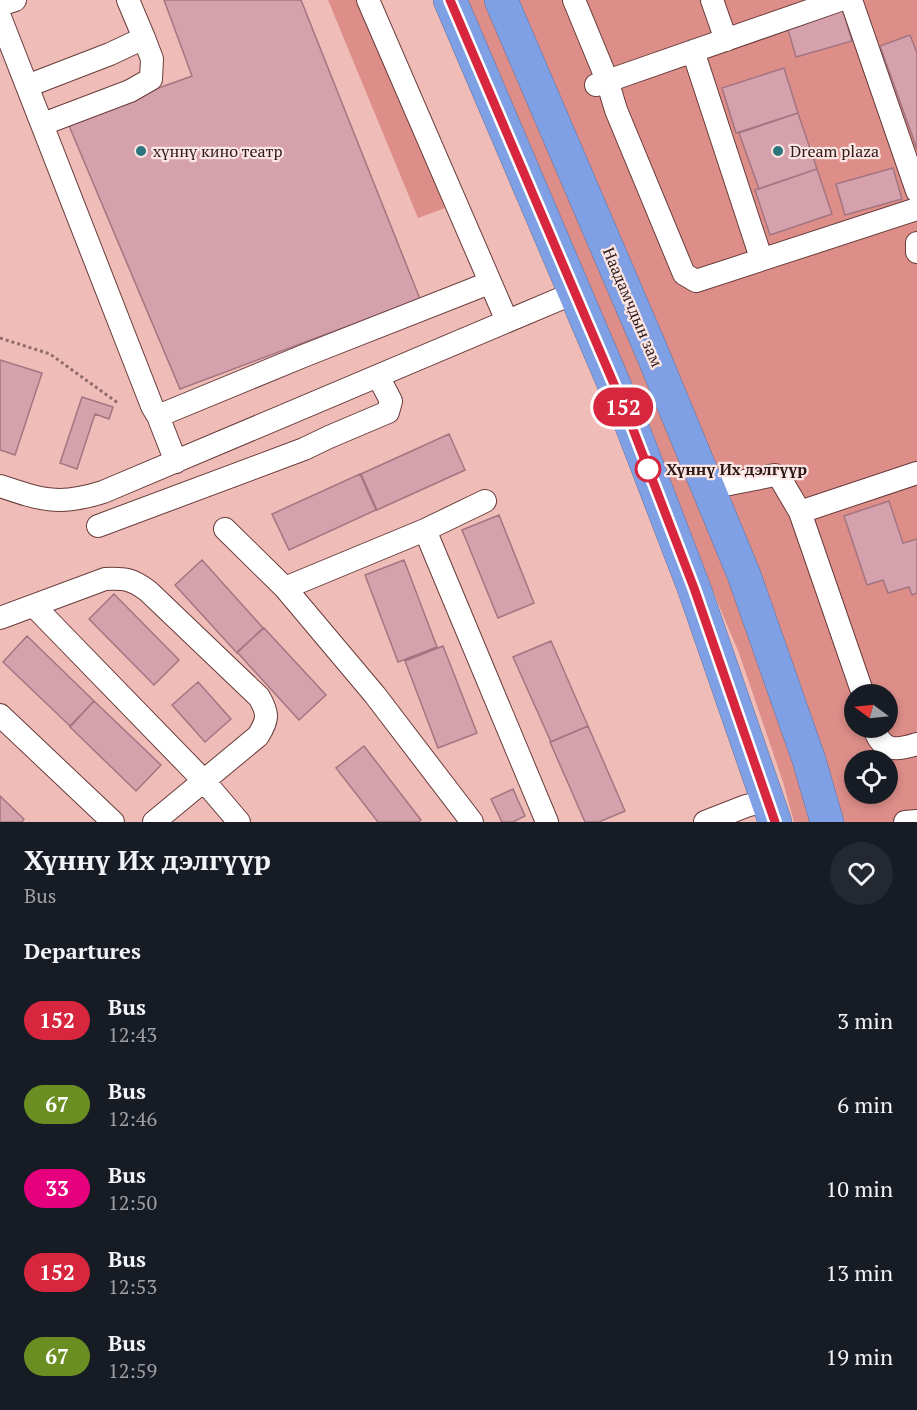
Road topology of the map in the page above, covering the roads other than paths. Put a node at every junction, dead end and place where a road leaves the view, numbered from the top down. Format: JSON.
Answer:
{"nodes":[{"id":1,"x":15,"y":0,"type":"edge"},
{"id":2,"x":128,"y":0,"type":"edge"},
{"id":3,"x":368,"y":0,"type":"edge"},
{"id":4,"x":450,"y":0,"type":"edge"},
{"id":5,"x":501,"y":0,"type":"edge"},
{"id":6,"x":561,"y":0,"type":"edge"},
{"id":7,"x":574,"y":0,"type":"edge"},
{"id":8,"x":712,"y":0,"type":"edge"},
{"id":9,"x":796,"y":0,"type":"edge"},
{"id":10,"x":840,"y":0,"type":"edge"},
{"id":11,"x":0,"y":5,"type":"edge"},
{"id":12,"x":0,"y":17,"type":"edge"},
{"id":13,"x":724,"y":33,"type":"junction"},
{"id":14,"x":144,"y":38,"type":"junction"},
{"id":15,"x":693,"y":51,"type":"junction"},
{"id":16,"x":599,"y":76,"type":"junction"},
{"id":17,"x":27,"y":86,"type":"junction"},
{"id":18,"x":43,"y":124,"type":"junction"},
{"id":19,"x":917,"y":191,"type":"edge"},
{"id":20,"x":917,"y":209,"type":"edge"},
{"id":21,"x":917,"y":243,"type":"edge"},
{"id":22,"x":917,"y":252,"type":"edge"},
{"id":23,"x":761,"y":258,"type":"junction"},
{"id":24,"x":489,"y":283,"type":"junction"},
{"id":25,"x":574,"y":293,"type":"junction"},
{"id":26,"x":507,"y":321,"type":"junction"},
{"id":27,"x":378,"y":376,"type":"junction"},
{"id":28,"x":158,"y":416,"type":"junction"},
{"id":29,"x":176,"y":462,"type":"junction"},
{"id":30,"x":917,"y":473,"type":"edge"},
{"id":31,"x":0,"y":486,"type":"edge"},
{"id":32,"x":709,"y":488,"type":"junction"},
{"id":33,"x":485,"y":501,"type":"dead end"},
{"id":34,"x":800,"y":512,"type":"junction"},
{"id":35,"x":98,"y":526,"type":"dead end"},
{"id":36,"x":225,"y":528,"type":"dead end"},
{"id":37,"x":425,"y":530,"type":"junction"},
{"id":38,"x":285,"y":588,"type":"junction"},
{"id":39,"x":34,"y":606,"type":"junction"},
{"id":40,"x":0,"y":618,"type":"edge"},
{"id":41,"x":859,"y":684,"type":"edge"},
{"id":42,"x":0,"y":714,"type":"edge"},
{"id":43,"x":878,"y":738,"type":"edge"},
{"id":44,"x":917,"y":744,"type":"edge"},
{"id":45,"x":204,"y":781,"type":"junction"},
{"id":46,"x":772,"y":811,"type":"edge"},
{"id":47,"x":917,"y":821,"type":"edge"},
{"id":48,"x":113,"y":822,"type":"edge"},
{"id":49,"x":154,"y":822,"type":"edge"},
{"id":50,"x":239,"y":822,"type":"edge"},
{"id":51,"x":472,"y":822,"type":"edge"},
{"id":52,"x":547,"y":822,"type":"edge"},
{"id":53,"x":705,"y":822,"type":"edge"},
{"id":54,"x":826,"y":822,"type":"edge"},
{"id":55,"x":905,"y":822,"type":"edge"}],
"edges":[{"from":1,"to":11,"type":"street"},
{"from":2,"to":14,"type":"street"},
{"from":3,"to":24,"type":"street"},
{"from":4,"to":25,"type":"highway"},
{"from":5,"to":32,"type":"highway","name":"Наадамчдын зам"},
{"from":6,"to":16,"type":"street"},
{"from":7,"to":16,"type":"street"},
{"from":8,"to":13,"type":"street"},
{"from":9,"to":13,"type":"street"},
{"from":10,"to":13,"type":"street"},
{"from":10,"to":19,"type":"street"},
{"from":12,"to":17,"type":"street"},
{"from":13,"to":15,"type":"street"},
{"from":13,"to":16,"type":"street"},
{"from":14,"to":17,"type":"street"},
{"from":14,"to":18,"type":"street"},
{"from":15,"to":16,"type":"street"},
{"from":15,"to":23,"type":"street"},
{"from":16,"to":23,"type":"street"},
{"from":17,"to":18,"type":"street"},
{"from":18,"to":28,"type":"street"},
{"from":20,"to":23,"type":"street"},
{"from":21,"to":22,"type":"street"},
{"from":24,"to":26,"type":"street"},
{"from":24,"to":28,"type":"street"},
{"from":25,"to":26,"type":"street"},
{"from":25,"to":46,"type":"highway"},
{"from":26,"to":27,"type":"street"},
{"from":27,"to":29,"type":"street"},
{"from":27,"to":35,"type":"street"},
{"from":28,"to":29,"type":"street"},
{"from":29,"to":31,"type":"street"},
{"from":30,"to":34,"type":"street"},
{"from":32,"to":34,"type":"street"},
{"from":32,"to":54,"type":"highway","name":"Наадамчдын зам"},
{"from":33,"to":37,"type":"street"},
{"from":34,"to":41,"type":"street"},
{"from":36,"to":38,"type":"street"},
{"from":37,"to":38,"type":"street"},
{"from":37,"to":52,"type":"street"},
{"from":38,"to":51,"type":"street"},
{"from":39,"to":40,"type":"street"},
{"from":39,"to":45,"type":"street"},
{"from":39,"to":45,"type":"street"},
{"from":42,"to":48,"type":"street"},
{"from":43,"to":44,"type":"street"},
{"from":45,"to":49,"type":"street"},
{"from":45,"to":50,"type":"street"},
{"from":46,"to":53,"type":"street"},
{"from":47,"to":55,"type":"street"}]}
